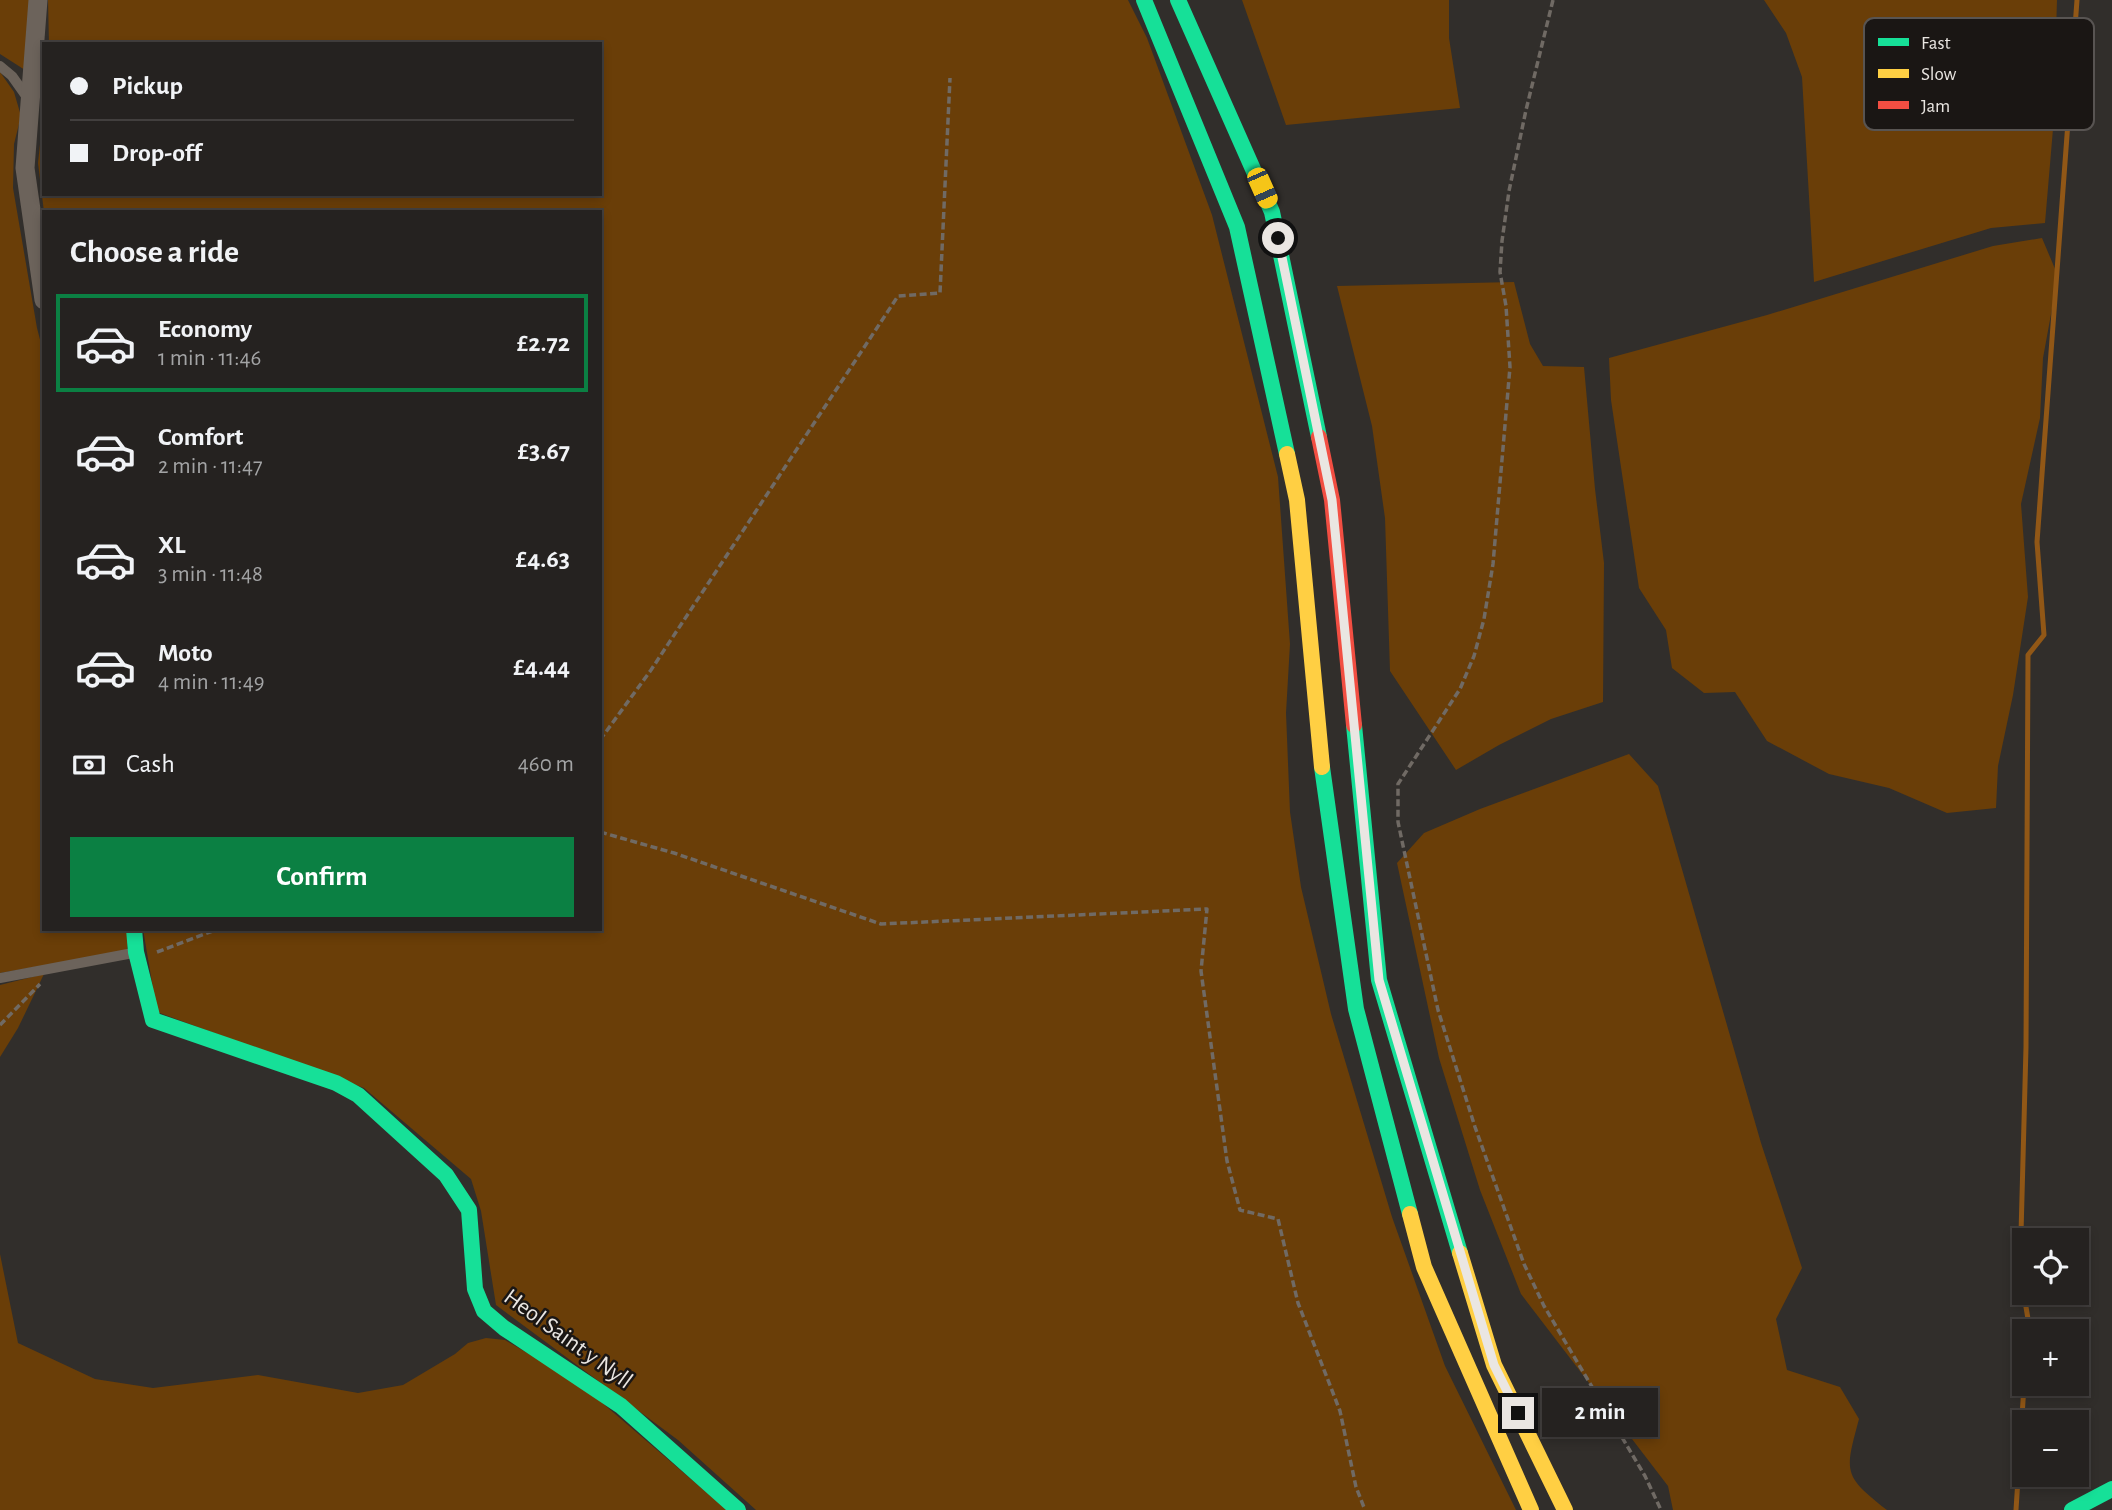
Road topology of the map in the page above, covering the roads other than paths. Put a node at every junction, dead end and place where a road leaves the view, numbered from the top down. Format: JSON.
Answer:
{"nodes":[{"id":1,"x":38,"y":0,"type":"edge"},
{"id":2,"x":1144,"y":0,"type":"edge"},
{"id":3,"x":1178,"y":0,"type":"edge"},
{"id":4,"x":0,"y":66,"type":"edge"},
{"id":5,"x":31,"y":101,"type":"junction"},
{"id":6,"x":42,"y":286,"type":"edge"},
{"id":7,"x":134,"y":931,"type":"edge"},
{"id":8,"x":136,"y":952,"type":"junction"},
{"id":9,"x":0,"y":978,"type":"edge"},
{"id":10,"x":2112,"y":1489,"type":"edge"},
{"id":11,"x":738,"y":1510,"type":"edge"},
{"id":12,"x":1531,"y":1510,"type":"edge"},
{"id":13,"x":1566,"y":1510,"type":"edge"},
{"id":14,"x":2072,"y":1510,"type":"edge"}],
"edges":[{"from":1,"to":5,"type":"street"},
{"from":2,"to":12,"type":"main road"},
{"from":3,"to":13,"type":"main road"},
{"from":4,"to":5,"type":"lane"},
{"from":5,"to":6,"type":"street"},
{"from":7,"to":8,"type":"main road","name":"Heol Saint y Nyll"},
{"from":8,"to":9,"type":"lane"},
{"from":8,"to":11,"type":"main road","name":"Heol Saint y Nyll"},
{"from":10,"to":14,"type":"main road"}]}
